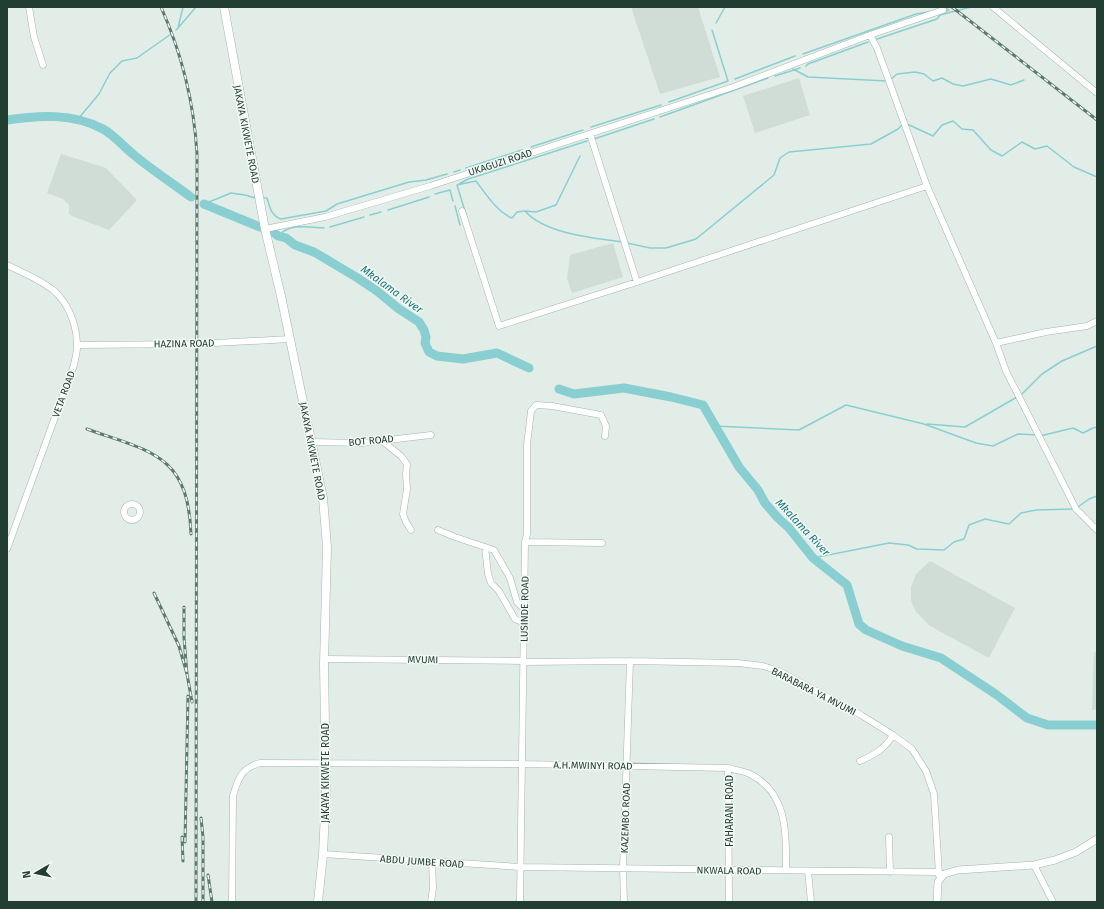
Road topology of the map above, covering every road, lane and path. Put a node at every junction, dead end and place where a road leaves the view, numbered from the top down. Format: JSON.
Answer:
{"nodes":[{"id":1,"x":28,"y":7,"type":"edge"},
{"id":2,"x":224,"y":7,"type":"edge"},
{"id":3,"x":993,"y":7,"type":"edge"},
{"id":4,"x":943,"y":10,"type":"dead end"},
{"id":5,"x":870,"y":35,"type":"junction"},
{"id":6,"x":43,"y":65,"type":"dead end"},
{"id":7,"x":1097,"y":94,"type":"edge"},
{"id":8,"x":590,"y":134,"type":"junction"},
{"id":9,"x":927,"y":186,"type":"junction"},
{"id":10,"x":462,"y":211,"type":"dead end"},
{"id":11,"x":265,"y":229,"type":"junction"},
{"id":12,"x":7,"y":265,"type":"edge"},
{"id":13,"x":637,"y":282,"type":"junction"},
{"id":14,"x":1097,"y":321,"type":"edge"},
{"id":15,"x":290,"y":339,"type":"junction"},
{"id":16,"x":996,"y":342,"type":"junction"},
{"id":17,"x":77,"y":345,"type":"junction"},
{"id":18,"x":431,"y":435,"type":"dead end"},
{"id":19,"x":605,"y":436,"type":"dead end"},
{"id":20,"x":381,"y":440,"type":"junction"},
{"id":21,"x":311,"y":442,"type":"junction"},
{"id":22,"x":411,"y":530,"type":"dead end"},
{"id":23,"x":438,"y":530,"type":"dead end"},
{"id":24,"x":1097,"y":530,"type":"edge"},
{"id":25,"x":525,"y":542,"type":"junction"},
{"id":26,"x":602,"y":543,"type":"dead end"},
{"id":27,"x":485,"y":547,"type":"junction"},
{"id":28,"x":7,"y":549,"type":"edge"},
{"id":29,"x":524,"y":609,"type":"junction"},
{"id":30,"x":524,"y":623,"type":"junction"},
{"id":31,"x":324,"y":659,"type":"junction"},
{"id":32,"x":523,"y":661,"type":"junction"},
{"id":33,"x":630,"y":661,"type":"junction"},
{"id":34,"x":893,"y":735,"type":"junction"},
{"id":35,"x":860,"y":762,"type":"dead end"},
{"id":36,"x":326,"y":764,"type":"junction"},
{"id":37,"x":522,"y":764,"type":"junction"},
{"id":38,"x":627,"y":765,"type":"junction"},
{"id":39,"x":728,"y":768,"type":"junction"},
{"id":40,"x":889,"y":837,"type":"dead end"},
{"id":41,"x":1097,"y":839,"type":"edge"},
{"id":42,"x":323,"y":854,"type":"junction"},
{"id":43,"x":432,"y":861,"type":"junction"},
{"id":44,"x":1034,"y":864,"type":"junction"},
{"id":45,"x":520,"y":867,"type":"junction"},
{"id":46,"x":623,"y":868,"type":"junction"},
{"id":47,"x":729,"y":870,"type":"junction"},
{"id":48,"x":786,"y":870,"type":"junction"},
{"id":49,"x":808,"y":871,"type":"junction"},
{"id":50,"x":890,"y":872,"type":"junction"},
{"id":51,"x":941,"y":875,"type":"junction"},
{"id":52,"x":232,"y":902,"type":"edge"},
{"id":53,"x":318,"y":902,"type":"edge"},
{"id":54,"x":431,"y":902,"type":"edge"},
{"id":55,"x":520,"y":902,"type":"edge"},
{"id":56,"x":624,"y":902,"type":"edge"},
{"id":57,"x":729,"y":902,"type":"edge"},
{"id":58,"x":811,"y":902,"type":"edge"},
{"id":59,"x":937,"y":902,"type":"edge"},
{"id":60,"x":1053,"y":902,"type":"edge"}],
"edges":[{"from":1,"to":6,"type":"street"},
{"from":2,"to":11,"type":"main road","name":"JAKAYA KIKWETE ROAD"},
{"from":3,"to":7,"type":"street"},
{"from":4,"to":5,"type":"street","name":"UKAGUZI ROAD"},
{"from":5,"to":8,"type":"street","name":"UKAGUZI ROAD"},
{"from":5,"to":9,"type":"street"},
{"from":8,"to":11,"type":"street","name":"UKAGUZI ROAD"},
{"from":8,"to":13,"type":"street"},
{"from":9,"to":13,"type":"street"},
{"from":9,"to":16,"type":"street"},
{"from":10,"to":13,"type":"street"},
{"from":11,"to":15,"type":"main road","name":"JAKAYA KIKWETE ROAD"},
{"from":12,"to":17,"type":"street","name":"VETA ROAD"},
{"from":14,"to":16,"type":"street"},
{"from":15,"to":17,"type":"street","name":"HAZINA ROAD"},
{"from":15,"to":21,"type":"main road","name":"JAKAYA KIKWETE ROAD"},
{"from":16,"to":24,"type":"street"},
{"from":17,"to":28,"type":"street","name":"VETA ROAD"},
{"from":18,"to":20,"type":"street","name":"BOT ROAD"},
{"from":19,"to":25,"type":"street","name":"LUSINDE ROAD"},
{"from":20,"to":21,"type":"street","name":"BOT ROAD"},
{"from":20,"to":22,"type":"street"},
{"from":21,"to":31,"type":"main road","name":"JAKAYA KIKWETE ROAD"},
{"from":23,"to":27,"type":"street"},
{"from":25,"to":26,"type":"street"},
{"from":25,"to":29,"type":"street","name":"LUSINDE ROAD"},
{"from":27,"to":29,"type":"street"},
{"from":27,"to":30,"type":"street"},
{"from":29,"to":30,"type":"street","name":"LUSINDE ROAD"},
{"from":30,"to":32,"type":"street","name":"LUSINDE ROAD"},
{"from":31,"to":32,"type":"street","name":"MVUMI"},
{"from":31,"to":36,"type":"main road","name":"JAKAYA KIKWETE ROAD"},
{"from":32,"to":33,"type":"street","name":"BARABARA YA MVUMI"},
{"from":32,"to":37,"type":"street","name":"LUSINDE ROAD"},
{"from":33,"to":34,"type":"street","name":"BARABARA YA MVUMI"},
{"from":33,"to":38,"type":"street","name":"KAZEMBO ROAD"},
{"from":34,"to":35,"type":"street"},
{"from":34,"to":51,"type":"street","name":"BARABARA YA MVUMI"},
{"from":36,"to":37,"type":"street","name":"A.H.MWINYI ROAD"},
{"from":36,"to":42,"type":"main road","name":"JAKAYA KIKWETE ROAD"},
{"from":36,"to":52,"type":"street","name":"A.H.MWINYI ROAD"},
{"from":37,"to":38,"type":"street","name":"A.H.MWINYI ROAD"},
{"from":37,"to":45,"type":"street","name":"LUSINDE ROAD"},
{"from":38,"to":39,"type":"street","name":"A.H.MWINYI ROAD"},
{"from":38,"to":46,"type":"street","name":"KAZEMBO ROAD"},
{"from":39,"to":47,"type":"street","name":"FAHARANI ROAD"},
{"from":39,"to":48,"type":"street","name":"A.H.MWINYI ROAD"},
{"from":40,"to":50,"type":"street"},
{"from":41,"to":44,"type":"street","name":"NKWALA ROAD"},
{"from":42,"to":43,"type":"street","name":"ABDU JUMBE ROAD"},
{"from":42,"to":53,"type":"main road","name":"JAKAYA KIKWETE ROAD"},
{"from":43,"to":45,"type":"street","name":"ABDU JUMBE ROAD"},
{"from":43,"to":54,"type":"street"},
{"from":44,"to":51,"type":"street","name":"NKWALA ROAD"},
{"from":44,"to":60,"type":"street"},
{"from":45,"to":46,"type":"street","name":"NKWALA ROAD"},
{"from":45,"to":55,"type":"street","name":"LUSINDE ROAD"},
{"from":46,"to":47,"type":"street","name":"NKWALA ROAD"},
{"from":46,"to":56,"type":"street","name":"KAZEMBO ROAD"},
{"from":47,"to":48,"type":"street","name":"NKWALA ROAD"},
{"from":47,"to":57,"type":"street","name":"FAHARANI ROAD"},
{"from":48,"to":49,"type":"street","name":"NKWALA ROAD"},
{"from":49,"to":50,"type":"street","name":"NKWALA ROAD"},
{"from":49,"to":58,"type":"street"},
{"from":50,"to":51,"type":"street","name":"NKWALA ROAD"},
{"from":51,"to":59,"type":"street"}]}
